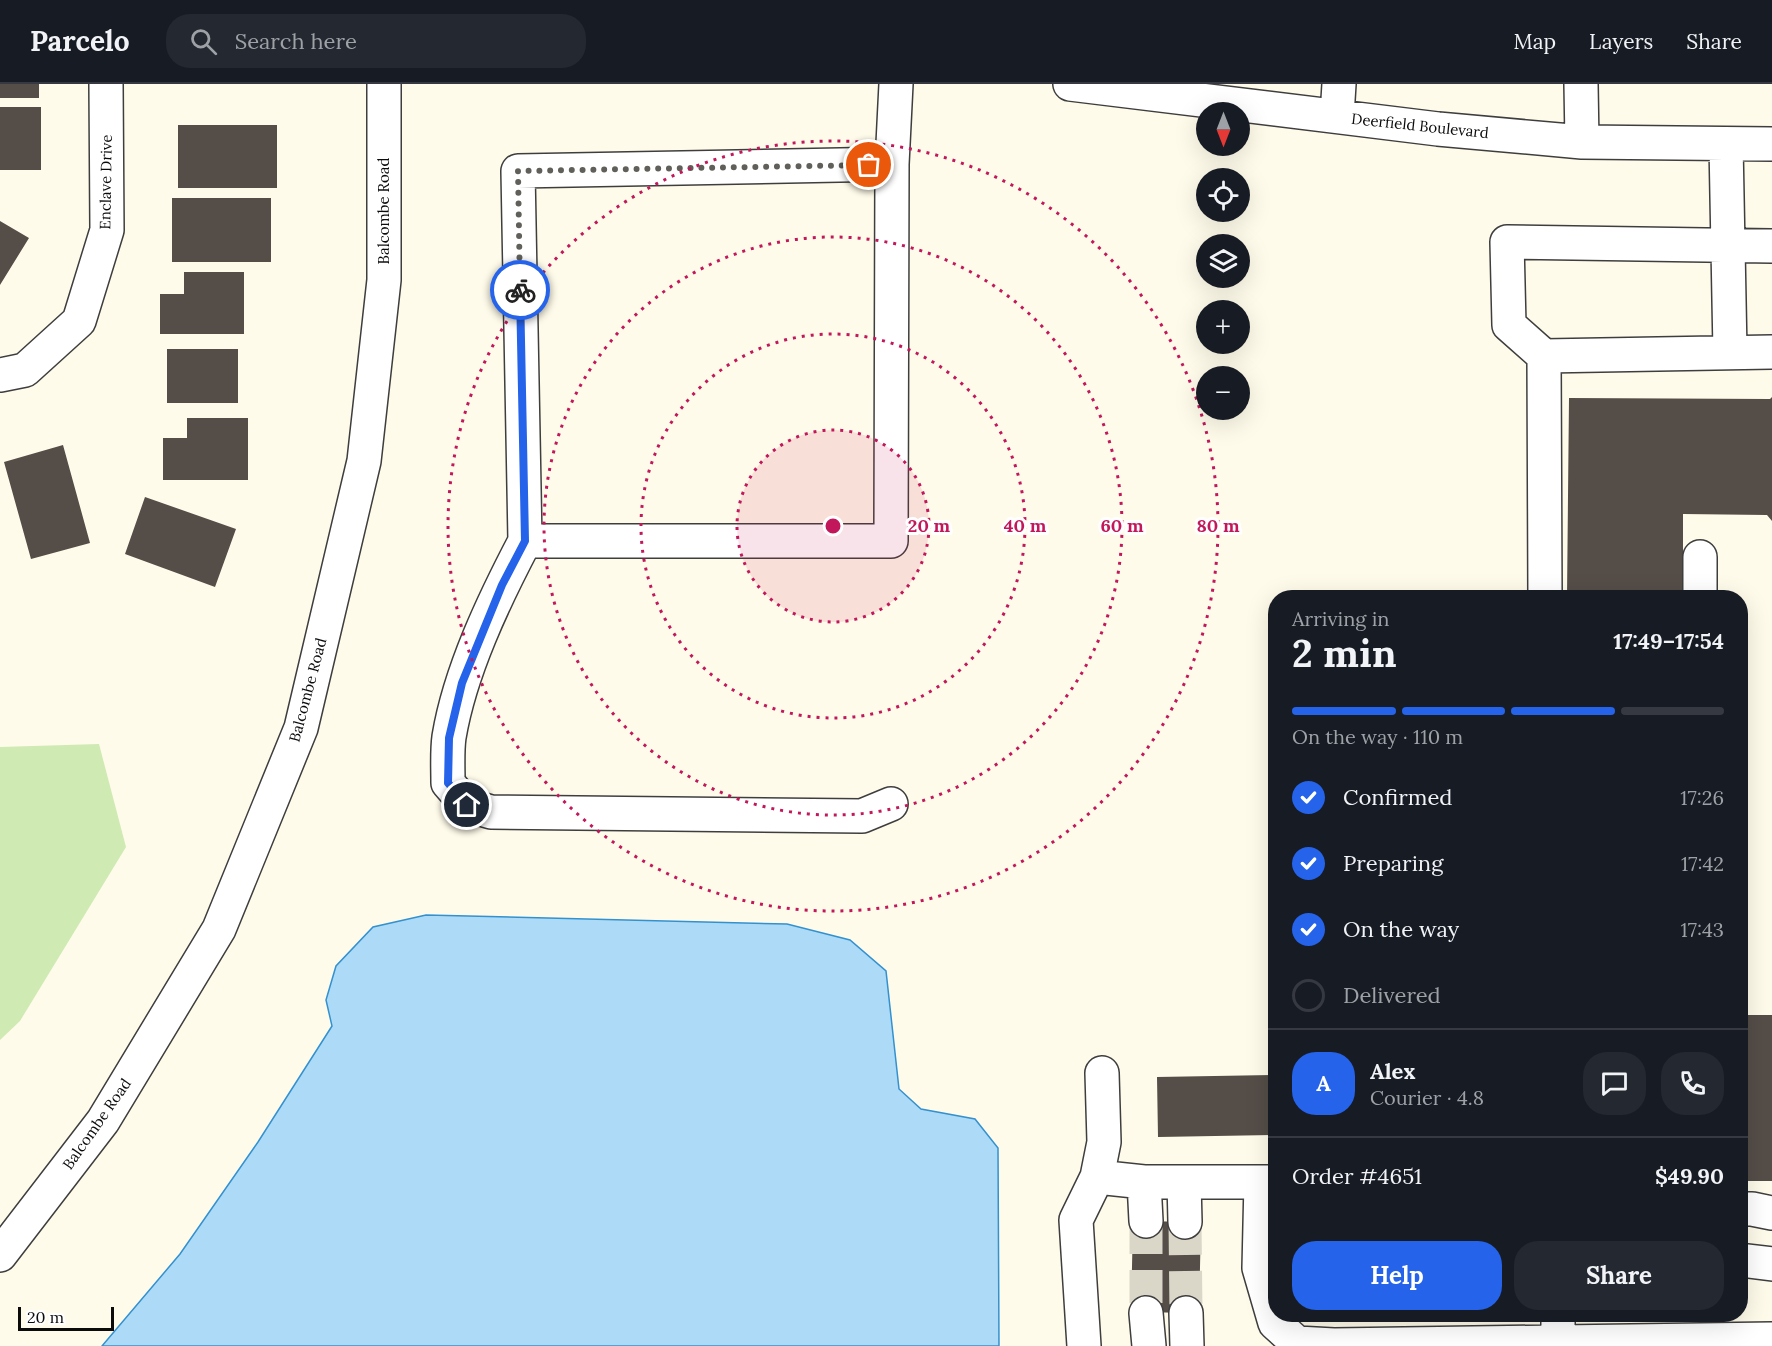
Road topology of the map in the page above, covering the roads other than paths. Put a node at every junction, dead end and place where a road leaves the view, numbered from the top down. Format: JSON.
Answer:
{"nodes":[{"id":1,"x":106,"y":84,"type":"edge"},
{"id":2,"x":384,"y":84,"type":"edge"},
{"id":3,"x":896,"y":84,"type":"edge"},
{"id":4,"x":1070,"y":84,"type":"edge"},
{"id":5,"x":1339,"y":84,"type":"edge"},
{"id":6,"x":1581,"y":84,"type":"edge"},
{"id":7,"x":1337,"y":116,"type":"junction"},
{"id":8,"x":1582,"y":142,"type":"junction"},
{"id":9,"x":1726,"y":144,"type":"junction"},
{"id":10,"x":1772,"y":144,"type":"edge"},
{"id":11,"x":892,"y":164,"type":"junction"},
{"id":12,"x":1727,"y":245,"type":"junction"},
{"id":13,"x":1772,"y":246,"type":"edge"},
{"id":14,"x":1730,"y":352,"type":"junction"},
{"id":15,"x":1772,"y":352,"type":"edge"},
{"id":16,"x":1544,"y":356,"type":"junction"},
{"id":17,"x":0,"y":375,"type":"edge"},
{"id":18,"x":525,"y":541,"type":"junction"},
{"id":19,"x":1700,"y":557,"type":"dead end"},
{"id":20,"x":1545,"y":590,"type":"edge"},
{"id":21,"x":1700,"y":590,"type":"edge"},
{"id":22,"x":891,"y":804,"type":"dead end"},
{"id":23,"x":1102,"y":1073,"type":"dead end"},
{"id":24,"x":1097,"y":1177,"type":"junction"},
{"id":25,"x":1144,"y":1182,"type":"junction"},
{"id":26,"x":1184,"y":1182,"type":"junction"},
{"id":27,"x":1268,"y":1182,"type":"edge"},
{"id":28,"x":1748,"y":1209,"type":"edge"},
{"id":29,"x":1772,"y":1213,"type":"edge"},
{"id":30,"x":1146,"y":1221,"type":"tunnel mouth"},
{"id":31,"x":1185,"y":1222,"type":"tunnel mouth"},
{"id":32,"x":0,"y":1255,"type":"edge"},
{"id":33,"x":1748,"y":1260,"type":"edge"},
{"id":34,"x":1772,"y":1264,"type":"edge"},
{"id":35,"x":1267,"y":1268,"type":"edge"},
{"id":36,"x":1146,"y":1312,"type":"tunnel mouth"},
{"id":37,"x":1186,"y":1313,"type":"tunnel mouth"},
{"id":38,"x":1275,"y":1322,"type":"edge"},
{"id":39,"x":1558,"y":1328,"type":"edge"},
{"id":40,"x":1772,"y":1339,"type":"edge"},
{"id":41,"x":1084,"y":1346,"type":"edge"},
{"id":42,"x":1149,"y":1346,"type":"edge"},
{"id":43,"x":1187,"y":1346,"type":"edge"}],
"edges":[{"from":1,"to":17,"type":"street","name":"Enclave Drive"},
{"from":2,"to":32,"type":"street","name":"Balcombe Road"},
{"from":3,"to":11,"type":"street"},
{"from":4,"to":7,"type":"street","name":"Deerfield Boulevard"},
{"from":5,"to":7,"type":"street"},
{"from":6,"to":8,"type":"street"},
{"from":7,"to":8,"type":"street","name":"Deerfield Boulevard"},
{"from":8,"to":9,"type":"street","name":"Deerfield Boulevard"},
{"from":9,"to":10,"type":"street","name":"Deerfield Boulevard"},
{"from":9,"to":12,"type":"street"},
{"from":11,"to":18,"type":"street"},
{"from":11,"to":18,"type":"street"},
{"from":12,"to":13,"type":"street"},
{"from":12,"to":14,"type":"street"},
{"from":12,"to":16,"type":"street"},
{"from":14,"to":15,"type":"street"},
{"from":14,"to":16,"type":"street"},
{"from":16,"to":20,"type":"street"},
{"from":18,"to":22,"type":"street"},
{"from":19,"to":21,"type":"street"},
{"from":23,"to":24,"type":"street"},
{"from":24,"to":25,"type":"street"},
{"from":24,"to":41,"type":"street"},
{"from":25,"to":26,"type":"street"},
{"from":25,"to":30,"type":"street"},
{"from":26,"to":27,"type":"street"},
{"from":26,"to":31,"type":"street"},
{"from":27,"to":35,"type":"street"},
{"from":28,"to":29,"type":"street"},
{"from":33,"to":34,"type":"street"},
{"from":36,"to":42,"type":"street"},
{"from":37,"to":43,"type":"street"},
{"from":38,"to":39,"type":"street"},
{"from":39,"to":40,"type":"street"}]}
